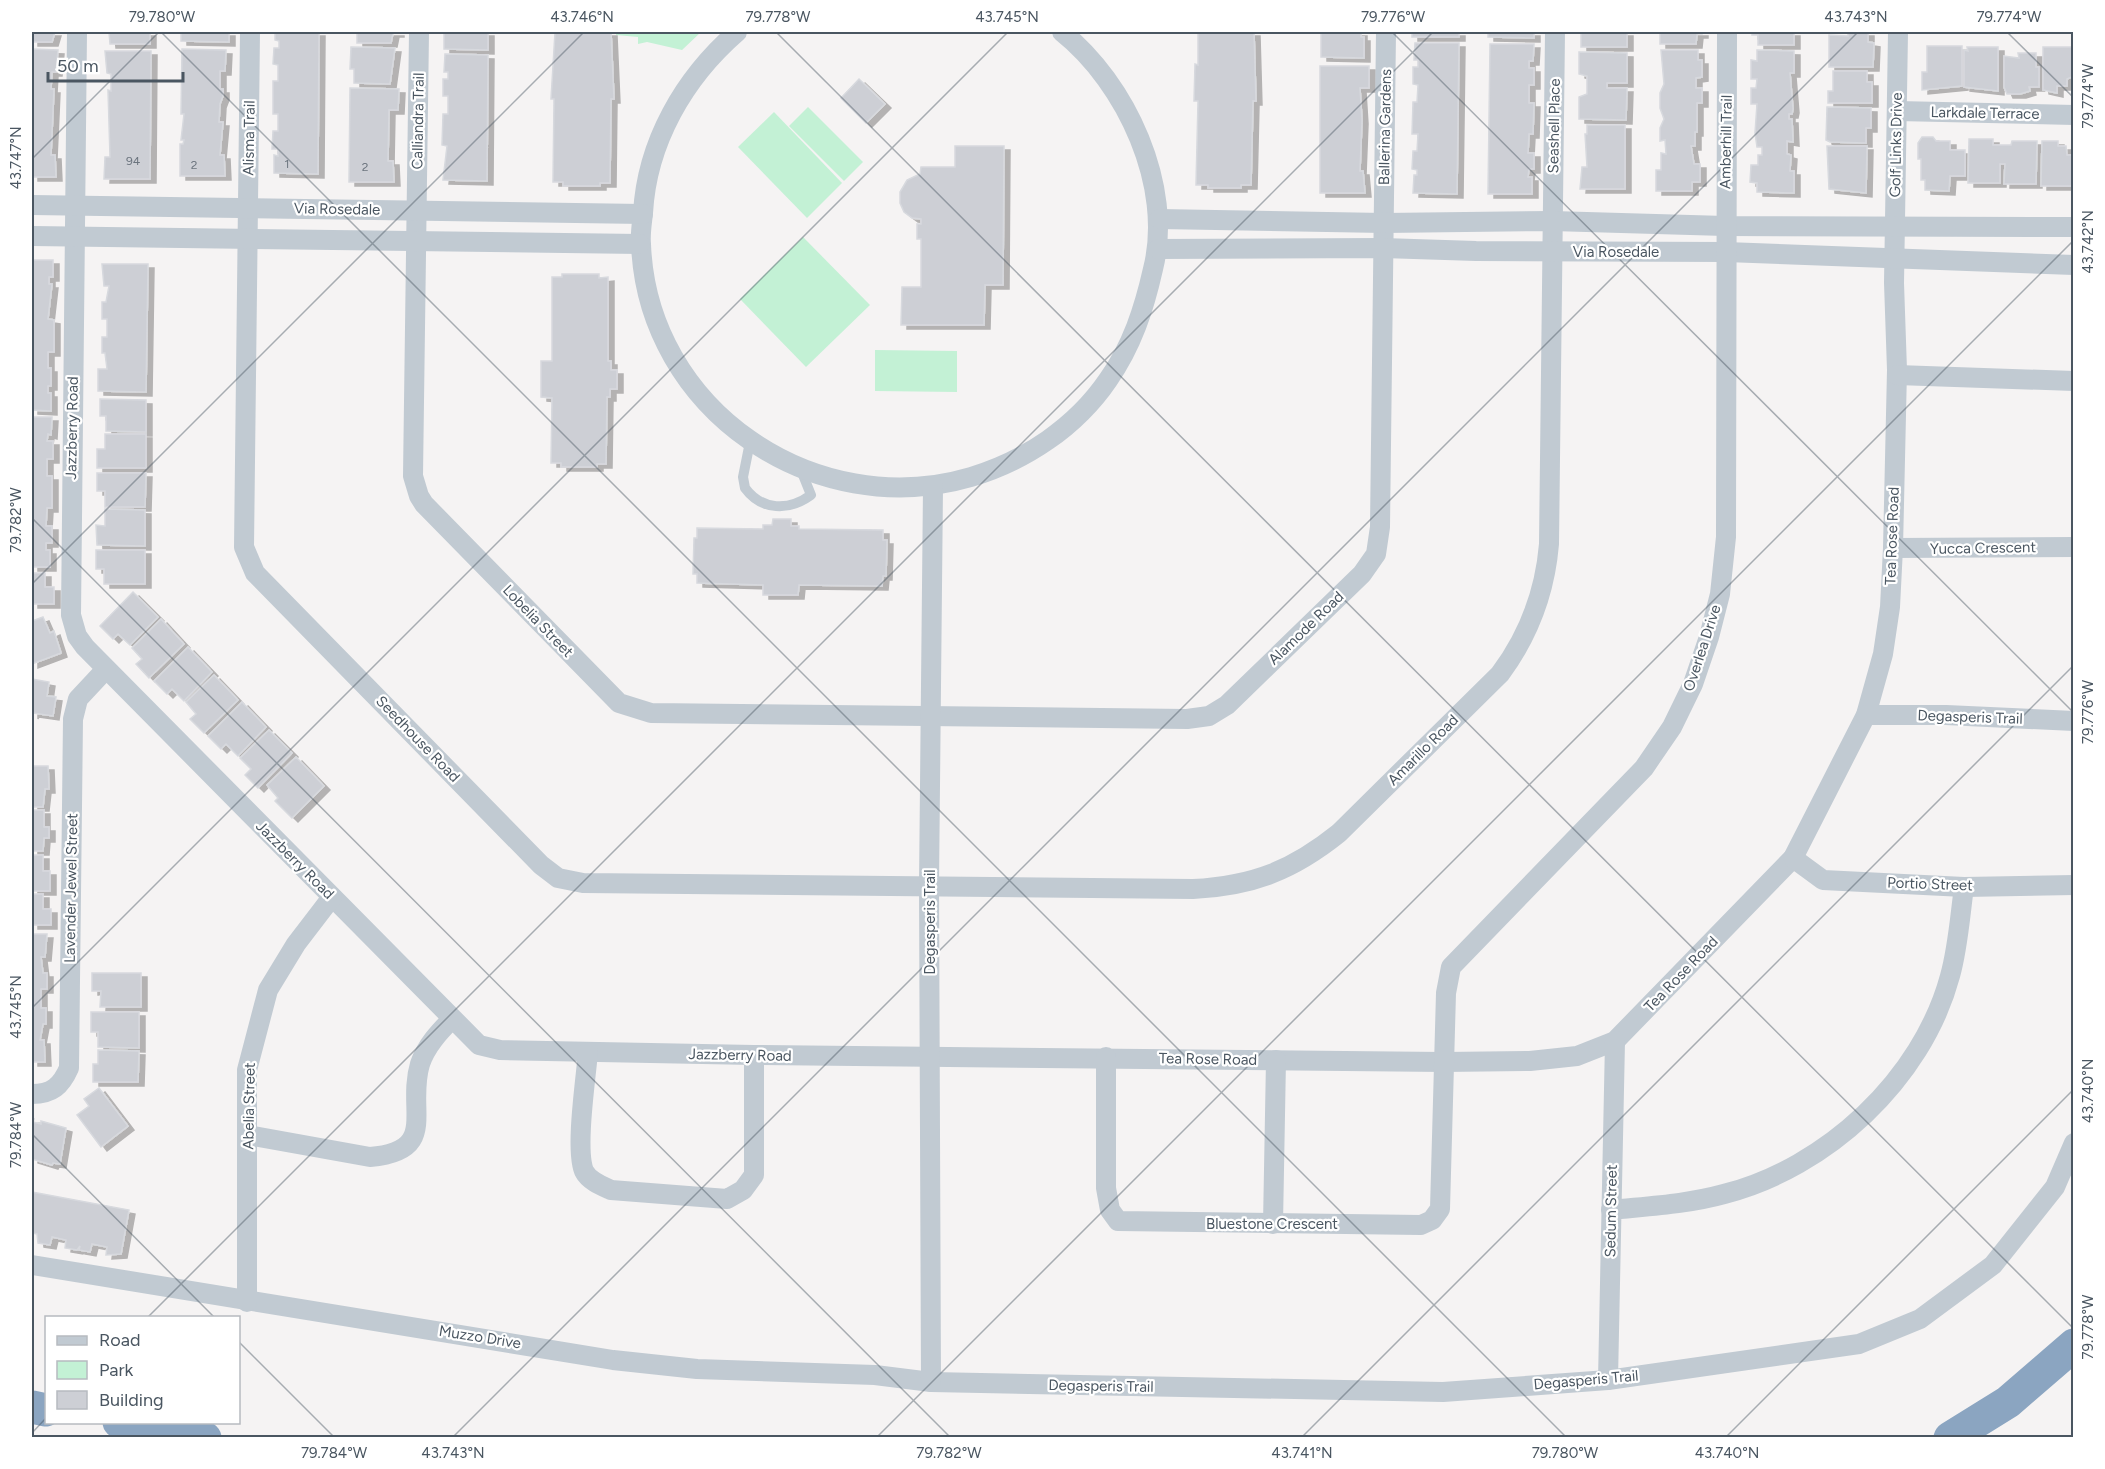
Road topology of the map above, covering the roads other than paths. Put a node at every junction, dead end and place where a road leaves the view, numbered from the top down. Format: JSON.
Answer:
{"nodes":[{"id":1,"x":77,"y":32,"type":"edge"},
{"id":2,"x":250,"y":32,"type":"edge"},
{"id":3,"x":419,"y":32,"type":"edge"},
{"id":4,"x":737,"y":32,"type":"edge"},
{"id":5,"x":1062,"y":32,"type":"edge"},
{"id":6,"x":1386,"y":32,"type":"edge"},
{"id":7,"x":1555,"y":32,"type":"edge"},
{"id":8,"x":1727,"y":32,"type":"edge"},
{"id":9,"x":1898,"y":32,"type":"edge"},
{"id":10,"x":1897,"y":111,"type":"junction"},
{"id":11,"x":2073,"y":115,"type":"edge"},
{"id":12,"x":32,"y":206,"type":"edge"},
{"id":13,"x":75,"y":206,"type":"junction"},
{"id":14,"x":248,"y":208,"type":"junction"},
{"id":15,"x":417,"y":210,"type":"junction"},
{"id":16,"x":643,"y":214,"type":"junction"},
{"id":17,"x":1159,"y":219,"type":"junction"},
{"id":18,"x":1552,"y":221,"type":"junction"},
{"id":19,"x":1384,"y":223,"type":"junction"},
{"id":20,"x":1725,"y":226,"type":"junction"},
{"id":21,"x":1895,"y":226,"type":"junction"},
{"id":22,"x":2073,"y":227,"type":"edge"},
{"id":23,"x":32,"y":236,"type":"edge"},
{"id":24,"x":75,"y":237,"type":"junction"},
{"id":25,"x":248,"y":238,"type":"junction"},
{"id":26,"x":416,"y":240,"type":"junction"},
{"id":27,"x":640,"y":244,"type":"junction"},
{"id":28,"x":1383,"y":248,"type":"junction"},
{"id":29,"x":1158,"y":249,"type":"junction"},
{"id":30,"x":1552,"y":251,"type":"junction"},
{"id":31,"x":1726,"y":252,"type":"junction"},
{"id":32,"x":1894,"y":259,"type":"junction"},
{"id":33,"x":2073,"y":265,"type":"edge"},
{"id":34,"x":1897,"y":375,"type":"junction"},
{"id":35,"x":2073,"y":381,"type":"edge"},
{"id":36,"x":750,"y":442,"type":"junction"},
{"id":37,"x":801,"y":470,"type":"junction"},
{"id":38,"x":933,"y":487,"type":"junction"},
{"id":39,"x":2073,"y":547,"type":"edge"},
{"id":40,"x":1893,"y":548,"type":"junction"},
{"id":41,"x":106,"y":669,"type":"junction"},
{"id":42,"x":1866,"y":715,"type":"junction"},
{"id":43,"x":931,"y":716,"type":"junction"},
{"id":44,"x":2073,"y":721,"type":"edge"},
{"id":45,"x":1793,"y":858,"type":"junction"},
{"id":46,"x":929,"y":885,"type":"junction"},
{"id":47,"x":2073,"y":885,"type":"edge"},
{"id":48,"x":1964,"y":886,"type":"junction"},
{"id":49,"x":333,"y":897,"type":"junction"},
{"id":50,"x":452,"y":1019,"type":"junction"},
{"id":51,"x":1615,"y":1041,"type":"junction"},
{"id":52,"x":588,"y":1052,"type":"junction"},
{"id":53,"x":754,"y":1055,"type":"junction"},
{"id":54,"x":932,"y":1056,"type":"junction"},
{"id":55,"x":1106,"y":1058,"type":"junction"},
{"id":56,"x":1276,"y":1060,"type":"junction"},
{"id":57,"x":1444,"y":1062,"type":"junction"},
{"id":58,"x":32,"y":1094,"type":"edge"},
{"id":59,"x":248,"y":1135,"type":"junction"},
{"id":60,"x":2073,"y":1143,"type":"edge"},
{"id":61,"x":1611,"y":1210,"type":"junction"},
{"id":62,"x":1273,"y":1224,"type":"junction"},
{"id":63,"x":32,"y":1265,"type":"edge"},
{"id":64,"x":247,"y":1302,"type":"junction"},
{"id":65,"x":2073,"y":1345,"type":"edge"},
{"id":66,"x":1608,"y":1380,"type":"junction"},
{"id":67,"x":931,"y":1382,"type":"junction"},
{"id":68,"x":130,"y":1424,"type":"edge"},
{"id":69,"x":205,"y":1437,"type":"edge"},
{"id":70,"x":1950,"y":1437,"type":"edge"}],
"edges":[{"from":1,"to":13,"type":"street","name":"Jazzberry Road"},
{"from":2,"to":14,"type":"street","name":"Alisma Trail"},
{"from":3,"to":15,"type":"street","name":"Calliandra Trail"},
{"from":4,"to":16,"type":"street"},
{"from":5,"to":17,"type":"street"},
{"from":6,"to":19,"type":"street","name":"Ballerina Gardens"},
{"from":7,"to":18,"type":"street","name":"Seashell Place"},
{"from":8,"to":20,"type":"street","name":"Amberhill Trail"},
{"from":9,"to":10,"type":"street","name":"Golf Links Drive"},
{"from":10,"to":11,"type":"street","name":"Larkdale Terrace"},
{"from":10,"to":21,"type":"street","name":"Golf Links Drive"},
{"from":12,"to":13,"type":"street","name":"Via Rosedale"},
{"from":13,"to":14,"type":"street","name":"Via Rosedale"},
{"from":13,"to":24,"type":"street","name":"Jazzberry Road"},
{"from":14,"to":15,"type":"street","name":"Via Rosedale"},
{"from":14,"to":25,"type":"street","name":"Alisma Trail"},
{"from":15,"to":16,"type":"street","name":"Via Rosedale"},
{"from":15,"to":26,"type":"street","name":"Calliandra Trail"},
{"from":16,"to":27,"type":"street"},
{"from":17,"to":19,"type":"street","name":"Via Rosedale"},
{"from":17,"to":29,"type":"street"},
{"from":18,"to":19,"type":"street","name":"Via Rosedale"},
{"from":18,"to":20,"type":"street","name":"Via Rosedale"},
{"from":18,"to":30,"type":"street","name":"Seashell Place"},
{"from":19,"to":28,"type":"street","name":"Ballerina Gardens"},
{"from":20,"to":21,"type":"street","name":"Via Rosedale"},
{"from":20,"to":31,"type":"street","name":"Amberhill Trail"},
{"from":21,"to":22,"type":"street","name":"Via Rosedale"},
{"from":21,"to":32,"type":"street","name":"Golf Links Drive"},
{"from":23,"to":24,"type":"street","name":"Via Rosedale"},
{"from":24,"to":25,"type":"street","name":"Via Rosedale"},
{"from":24,"to":41,"type":"street","name":"Jazzberry Road"},
{"from":25,"to":26,"type":"street","name":"Via Rosedale"},
{"from":25,"to":46,"type":"street","name":"Seedhouse Road"},
{"from":26,"to":27,"type":"street","name":"Via Rosedale"},
{"from":26,"to":43,"type":"street","name":"Lobelia Street"},
{"from":27,"to":36,"type":"street"},
{"from":28,"to":29,"type":"street","name":"Via Rosedale"},
{"from":28,"to":30,"type":"street","name":"Via Rosedale"},
{"from":28,"to":43,"type":"street","name":"Alamode Road"},
{"from":29,"to":38,"type":"street"},
{"from":30,"to":31,"type":"street","name":"Via Rosedale"},
{"from":30,"to":46,"type":"street","name":"Amarillo Road"},
{"from":31,"to":32,"type":"street","name":"Via Rosedale"},
{"from":31,"to":57,"type":"street","name":"Overlea Drive"},
{"from":32,"to":33,"type":"street","name":"Via Rosedale"},
{"from":32,"to":34,"type":"street","name":"Tea Rose Road"},
{"from":34,"to":35,"type":"street"},
{"from":34,"to":40,"type":"street","name":"Tea Rose Road"},
{"from":36,"to":37,"type":"street"},
{"from":36,"to":37,"type":"lane"},
{"from":37,"to":38,"type":"street"},
{"from":38,"to":43,"type":"street","name":"Degasperis Trail"},
{"from":39,"to":40,"type":"street","name":"Yucca Crescent"},
{"from":40,"to":42,"type":"street","name":"Tea Rose Road"},
{"from":41,"to":49,"type":"street","name":"Jazzberry Road"},
{"from":41,"to":58,"type":"street","name":"Lavender Jewel Street"},
{"from":42,"to":44,"type":"street","name":"Degasperis Trail"},
{"from":42,"to":45,"type":"street","name":"Tea Rose Road"},
{"from":43,"to":46,"type":"street","name":"Degasperis Trail"},
{"from":45,"to":48,"type":"street","name":"Portio Street"},
{"from":45,"to":51,"type":"street","name":"Tea Rose Road"},
{"from":46,"to":54,"type":"street","name":"Degasperis Trail"},
{"from":47,"to":48,"type":"street","name":"Portio Street"},
{"from":48,"to":61,"type":"street"},
{"from":49,"to":50,"type":"street","name":"Jazzberry Road"},
{"from":49,"to":59,"type":"street","name":"Abelia Street"},
{"from":50,"to":52,"type":"street","name":"Jazzberry Road"},
{"from":50,"to":59,"type":"street"},
{"from":51,"to":57,"type":"street","name":"Tea Rose Road"},
{"from":51,"to":61,"type":"street","name":"Sedum Street"},
{"from":52,"to":53,"type":"street","name":"Jazzberry Road"},
{"from":52,"to":53,"type":"street"},
{"from":53,"to":54,"type":"street","name":"Jazzberry Road"},
{"from":54,"to":55,"type":"street","name":"Tea Rose Road"},
{"from":54,"to":67,"type":"street","name":"Degasperis Trail"},
{"from":55,"to":56,"type":"street","name":"Tea Rose Road"},
{"from":55,"to":62,"type":"street","name":"Bluestone Crescent"},
{"from":56,"to":57,"type":"street","name":"Tea Rose Road"},
{"from":56,"to":62,"type":"street"},
{"from":57,"to":62,"type":"street","name":"Bluestone Crescent"},
{"from":59,"to":64,"type":"street","name":"Abelia Street"},
{"from":60,"to":66,"type":"street","name":"Degasperis Trail"},
{"from":61,"to":66,"type":"street","name":"Sedum Street"},
{"from":63,"to":64,"type":"street","name":"Muzzo Drive"},
{"from":64,"to":67,"type":"street","name":"Muzzo Drive"},
{"from":65,"to":70,"type":"highway"},
{"from":66,"to":67,"type":"street","name":"Degasperis Trail"},
{"from":68,"to":69,"type":"highway"}]}
